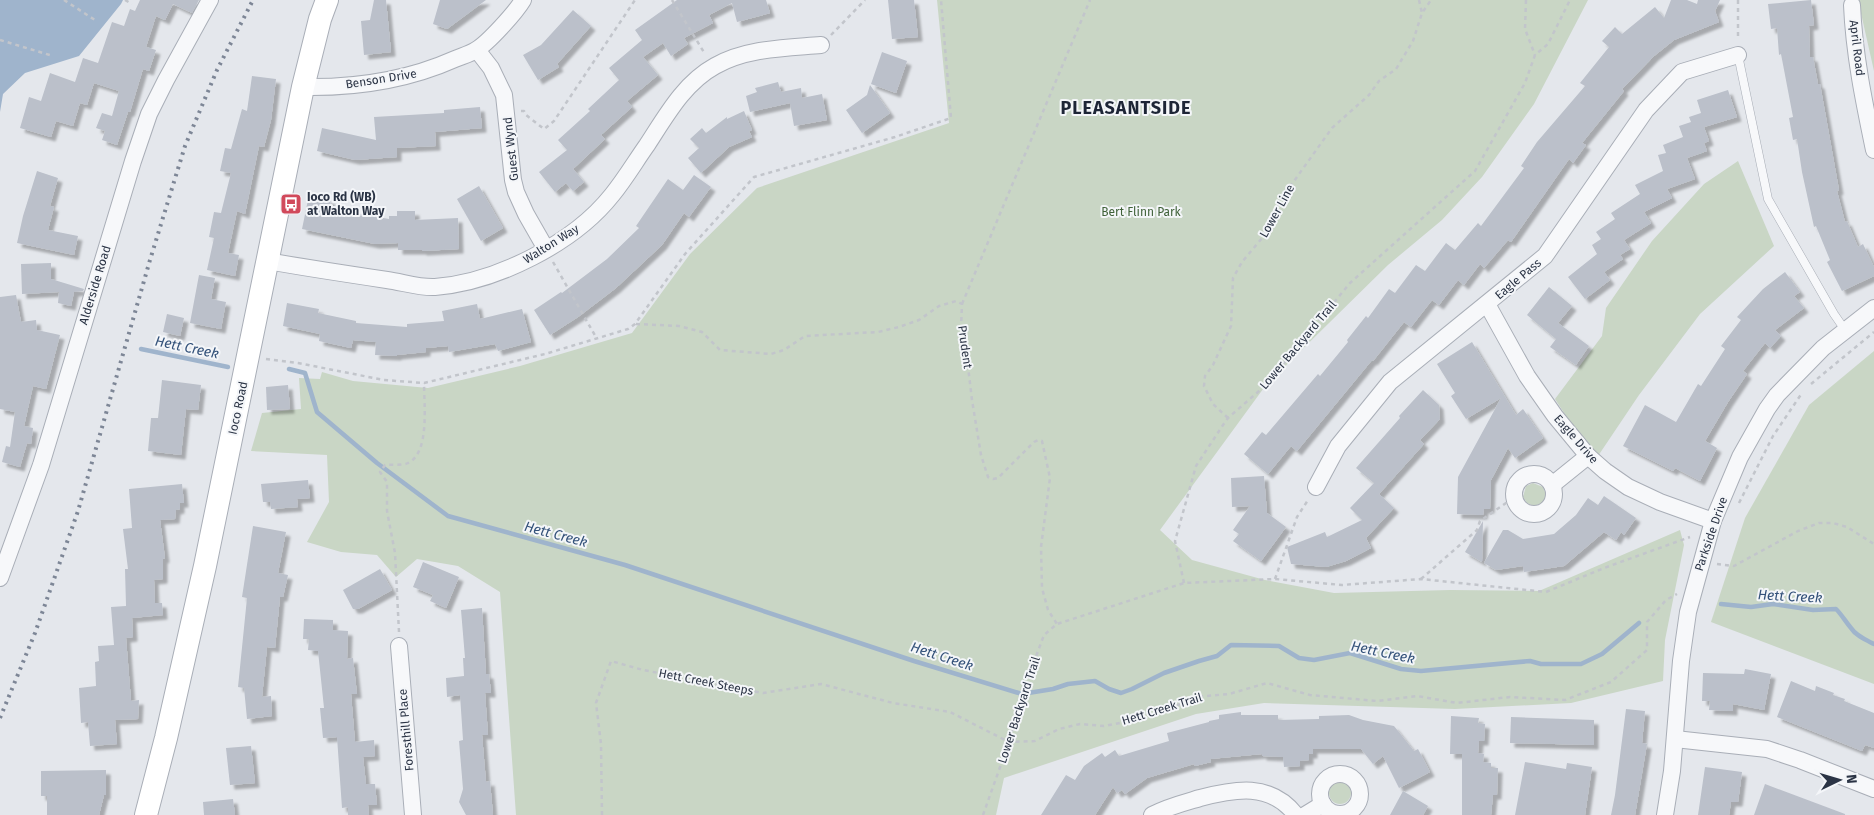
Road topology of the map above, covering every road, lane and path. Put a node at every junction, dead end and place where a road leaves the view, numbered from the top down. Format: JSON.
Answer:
{"nodes":[{"id":1,"x":64,"y":0,"type":"edge"},
{"id":2,"x":126,"y":0,"type":"edge"},
{"id":3,"x":210,"y":0,"type":"edge"},
{"id":4,"x":327,"y":0,"type":"edge"},
{"id":5,"x":523,"y":0,"type":"edge"},
{"id":6,"x":635,"y":0,"type":"edge"},
{"id":7,"x":672,"y":0,"type":"edge"},
{"id":8,"x":865,"y":0,"type":"edge"},
{"id":9,"x":941,"y":0,"type":"edge"},
{"id":10,"x":1090,"y":0,"type":"edge"},
{"id":11,"x":1418,"y":0,"type":"edge"},
{"id":12,"x":1431,"y":0,"type":"edge"},
{"id":13,"x":1526,"y":0,"type":"edge"},
{"id":14,"x":1570,"y":0,"type":"edge"},
{"id":15,"x":1738,"y":0,"type":"edge"},
{"id":16,"x":132,"y":4,"type":"dead end"},
{"id":17,"x":1852,"y":5,"type":"dead end"},
{"id":18,"x":1422,"y":13,"type":"junction"},
{"id":19,"x":95,"y":20,"type":"dead end"},
{"id":20,"x":1738,"y":37,"type":"dead end"},
{"id":21,"x":0,"y":40,"type":"edge"},
{"id":22,"x":821,"y":46,"type":"joint"},
{"id":23,"x":478,"y":50,"type":"junction"},
{"id":24,"x":1535,"y":55,"type":"junction"},
{"id":25,"x":1738,"y":55,"type":"joint"},
{"id":26,"x":54,"y":56,"type":"dead end"},
{"id":27,"x":713,"y":67,"type":"junction"},
{"id":28,"x":303,"y":87,"type":"junction"},
{"id":29,"x":507,"y":114,"type":"junction"},
{"id":30,"x":1874,"y":150,"type":"edge"},
{"id":31,"x":546,"y":249,"type":"junction"},
{"id":32,"x":267,"y":261,"type":"junction"},
{"id":33,"x":962,"y":304,"type":"junction"},
{"id":34,"x":1487,"y":304,"type":"junction"},
{"id":35,"x":1874,"y":308,"type":"edge"},
{"id":36,"x":636,"y":324,"type":"junction"},
{"id":37,"x":1845,"y":330,"type":"junction"},
{"id":38,"x":1874,"y":332,"type":"edge"},
{"id":39,"x":596,"y":339,"type":"junction"},
{"id":40,"x":248,"y":356,"type":"junction"},
{"id":41,"x":424,"y":383,"type":"junction"},
{"id":42,"x":1228,"y":418,"type":"junction"},
{"id":43,"x":1588,"y":456,"type":"junction"},
{"id":44,"x":1552,"y":485,"type":"dead end"},
{"id":45,"x":1316,"y":487,"type":"joint"},
{"id":46,"x":1509,"y":501,"type":"dead end"},
{"id":47,"x":1737,"y":507,"type":"dead end"},
{"id":48,"x":1713,"y":521,"type":"junction"},
{"id":49,"x":1690,"y":537,"type":"dead end"},
{"id":50,"x":1874,"y":544,"type":"edge"},
{"id":51,"x":1718,"y":556,"type":"dead end"},
{"id":52,"x":0,"y":578,"type":"edge"},
{"id":53,"x":1275,"y":579,"type":"junction"},
{"id":54,"x":1421,"y":579,"type":"junction"},
{"id":55,"x":1184,"y":583,"type":"junction"},
{"id":56,"x":1679,"y":593,"type":"dead end"},
{"id":57,"x":1057,"y":624,"type":"junction"},
{"id":58,"x":399,"y":646,"type":"joint"},
{"id":59,"x":1675,"y":739,"type":"junction"},
{"id":60,"x":1009,"y":742,"type":"junction"},
{"id":61,"x":1874,"y":788,"type":"edge"},
{"id":62,"x":1323,"y":804,"type":"dead end"},
{"id":63,"x":146,"y":815,"type":"edge"},
{"id":64,"x":413,"y":815,"type":"edge"},
{"id":65,"x":602,"y":815,"type":"edge"},
{"id":66,"x":983,"y":815,"type":"edge"},
{"id":67,"x":1152,"y":815,"type":"edge"},
{"id":68,"x":1296,"y":815,"type":"edge"},
{"id":69,"x":1305,"y":815,"type":"edge"},
{"id":70,"x":1664,"y":815,"type":"edge"}],
"edges":[{"from":1,"to":19,"type":"path"},
{"from":2,"to":16,"type":"path"},
{"from":3,"to":52,"type":"street","name":"Alderside Road"},
{"from":4,"to":28,"type":"main road","name":"Ioco Road"},
{"from":5,"to":23,"type":"street","name":"Benson Drive"},
{"from":6,"to":29,"type":"path"},
{"from":7,"to":27,"type":"path"},
{"from":8,"to":22,"type":"path"},
{"from":9,"to":36,"type":"path"},
{"from":10,"to":33,"type":"path"},
{"from":11,"to":18,"type":"path"},
{"from":12,"to":18,"type":"path","name":"Lower Line"},
{"from":13,"to":24,"type":"path"},
{"from":14,"to":24,"type":"path","name":"Lower Backyard Trail"},
{"from":15,"to":20,"type":"path"},
{"from":17,"to":30,"type":"street","name":"April Road"},
{"from":18,"to":42,"type":"path","name":"Lower Line"},
{"from":21,"to":26,"type":"path"},
{"from":22,"to":27,"type":"street","name":"Walton Way"},
{"from":23,"to":28,"type":"street","name":"Benson Drive"},
{"from":23,"to":29,"type":"street","name":"Guest Wynd"},
{"from":24,"to":42,"type":"path","name":"Lower Backyard Trail"},
{"from":25,"to":34,"type":"street","name":"Eagle Pass"},
{"from":25,"to":37,"type":"lane"},
{"from":27,"to":31,"type":"street","name":"Walton Way"},
{"from":28,"to":32,"type":"main road","name":"Ioco Road"},
{"from":29,"to":31,"type":"street","name":"Guest Wynd"},
{"from":31,"to":32,"type":"street","name":"Walton Way"},
{"from":31,"to":39,"type":"path"},
{"from":32,"to":40,"type":"main road","name":"Ioco Road"},
{"from":33,"to":36,"type":"path"},
{"from":33,"to":57,"type":"path","name":"Prudent"},
{"from":34,"to":43,"type":"street","name":"Eagle Drive"},
{"from":34,"to":45,"type":"street","name":"Eagle Pass"},
{"from":35,"to":37,"type":"street","name":"Parkside Drive"},
{"from":36,"to":39,"type":"path"},
{"from":37,"to":48,"type":"street","name":"Parkside Drive"},
{"from":38,"to":47,"type":"path"},
{"from":39,"to":41,"type":"path"},
{"from":40,"to":41,"type":"path"},
{"from":40,"to":63,"type":"main road","name":"Ioco Road"},
{"from":41,"to":58,"type":"path"},
{"from":42,"to":55,"type":"path","name":"Lower Backyard Trail"},
{"from":43,"to":44,"type":"street"},
{"from":43,"to":48,"type":"street","name":"Eagle Drive"},
{"from":45,"to":53,"type":"path"},
{"from":46,"to":54,"type":"path"},
{"from":48,"to":59,"type":"street","name":"Parkside Drive"},
{"from":49,"to":54,"type":"path"},
{"from":50,"to":51,"type":"path"},
{"from":53,"to":54,"type":"path"},
{"from":53,"to":55,"type":"path"},
{"from":55,"to":57,"type":"path"},
{"from":56,"to":60,"type":"path","name":"Hett Creek Trail"},
{"from":57,"to":60,"type":"path","name":"Lower Backyard Trail"},
{"from":58,"to":64,"type":"street","name":"Foresthill Place"},
{"from":59,"to":61,"type":"street"},
{"from":59,"to":70,"type":"street","name":"Parkside Drive"},
{"from":60,"to":65,"type":"path","name":"Hett Creek Steeps"},
{"from":60,"to":66,"type":"path","name":"Lower Backyard Trail"},
{"from":62,"to":69,"type":"street"},
{"from":67,"to":68,"type":"street"}]}
